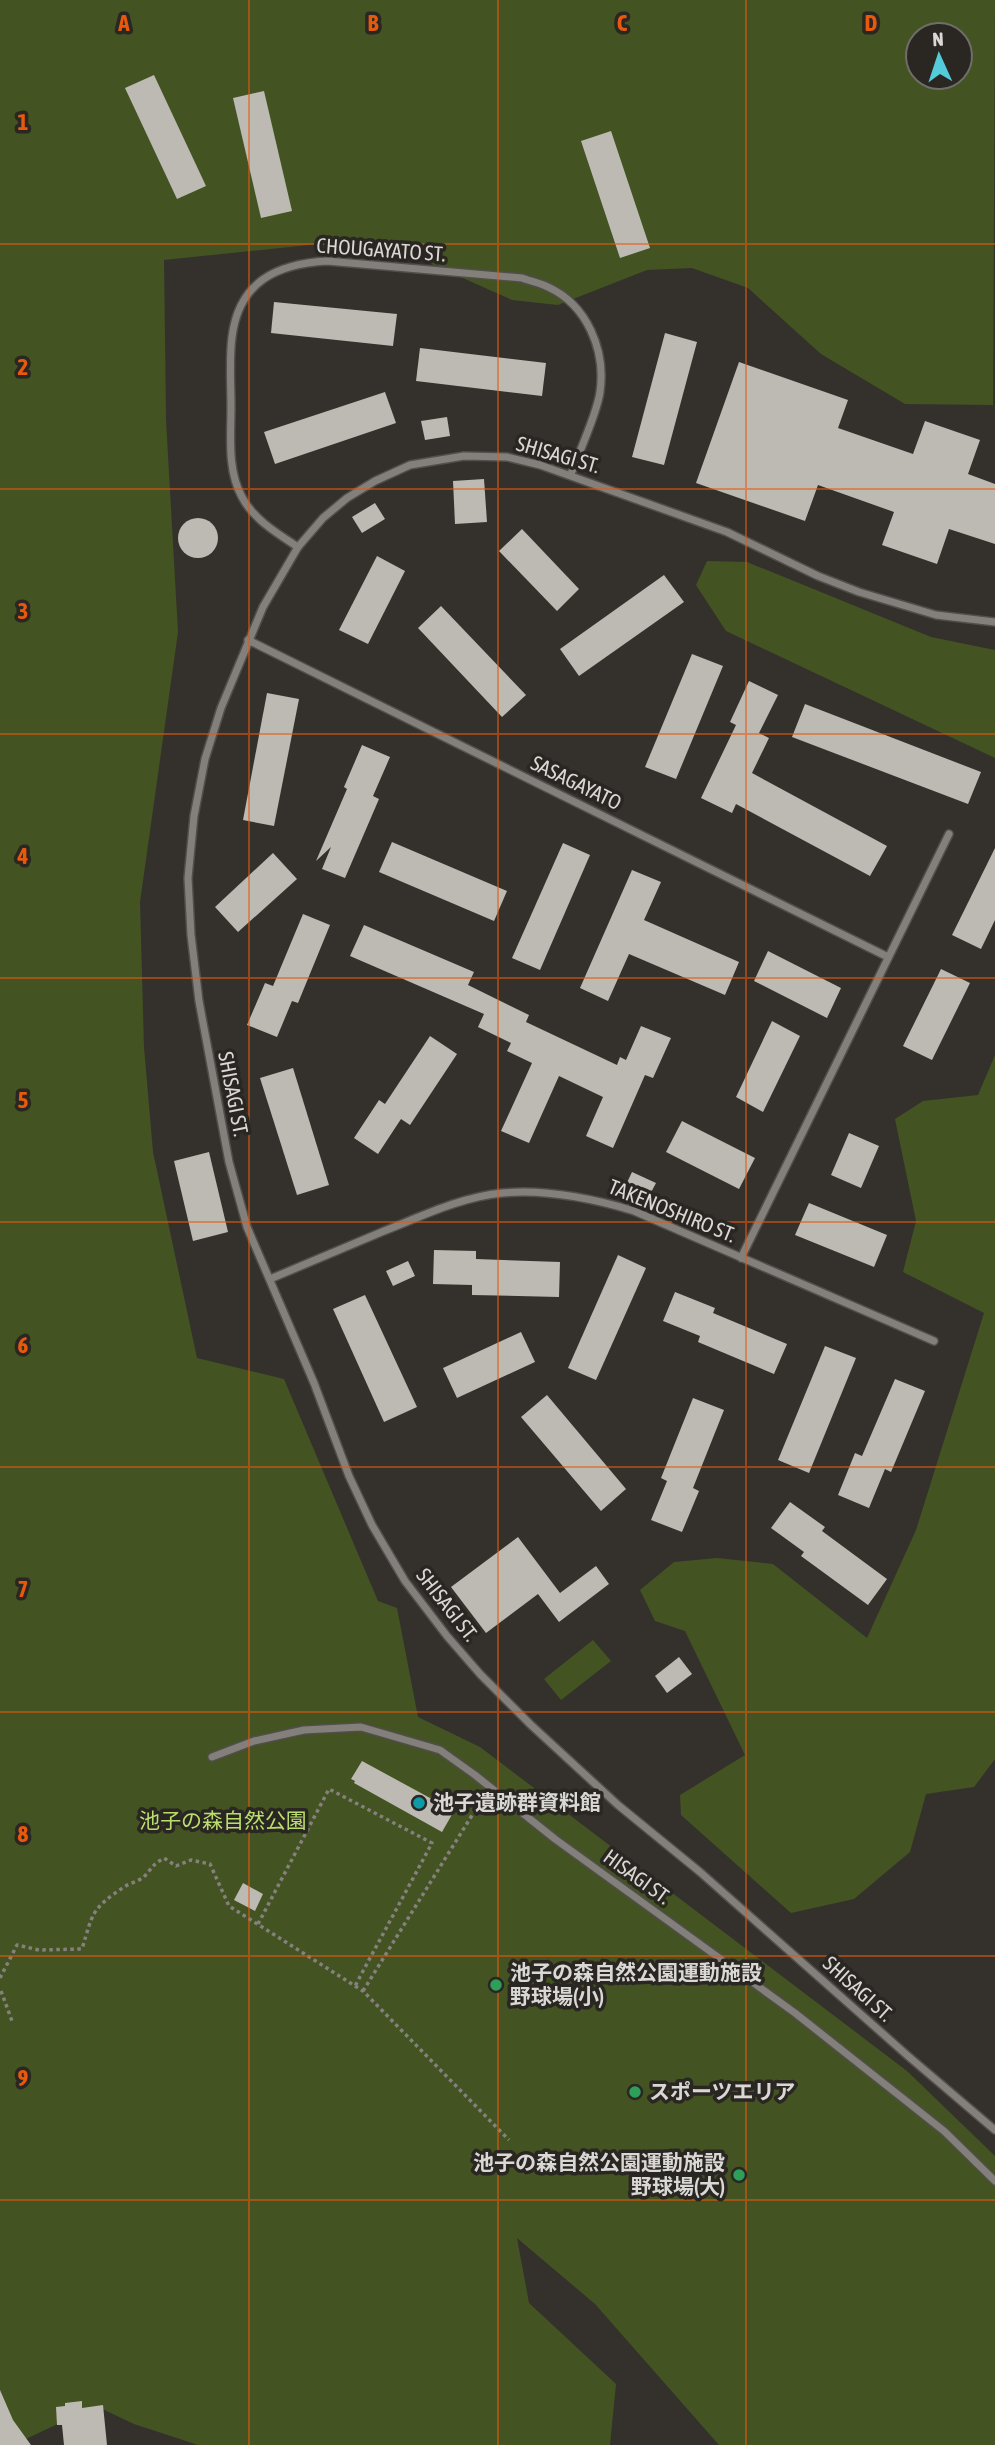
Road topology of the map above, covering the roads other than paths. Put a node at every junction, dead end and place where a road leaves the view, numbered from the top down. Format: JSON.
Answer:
{"nodes":[{"id":1,"x":571,"y":474,"type":"junction"},
{"id":2,"x":298,"y":547,"type":"junction"},
{"id":3,"x":995,"y":622,"type":"edge"},
{"id":4,"x":248,"y":640,"type":"junction"},
{"id":5,"x":950,"y":834,"type":"dead end"},
{"id":6,"x":888,"y":957,"type":"junction"},
{"id":7,"x":741,"y":1258,"type":"junction"},
{"id":8,"x":270,"y":1279,"type":"junction"},
{"id":9,"x":934,"y":1341,"type":"dead end"},
{"id":10,"x":212,"y":1756,"type":"dead end"},
{"id":11,"x":995,"y":2130,"type":"edge"},
{"id":12,"x":995,"y":2181,"type":"edge"}],
"edges":[{"from":1,"to":2,"type":"lane","name":"SHISAGI ST."},
{"from":1,"to":2,"type":"lane","name":"CHOUGAYATO ST."},
{"from":1,"to":3,"type":"lane","name":"SHISAGI ST."},
{"from":2,"to":4,"type":"lane","name":"SHISAGI ST."},
{"from":4,"to":6,"type":"lane","name":"SASAGAYATO"},
{"from":4,"to":8,"type":"lane","name":"SHISAGI ST."},
{"from":5,"to":6,"type":"lane"},
{"from":6,"to":7,"type":"lane"},
{"from":7,"to":8,"type":"lane","name":"TAKENOSHIRO ST."},
{"from":7,"to":9,"type":"lane","name":"TAKENOSHIRO ST."},
{"from":8,"to":11,"type":"lane","name":"SHISAGI ST."},
{"from":10,"to":12,"type":"lane","name":"HISAGI ST."}]}
